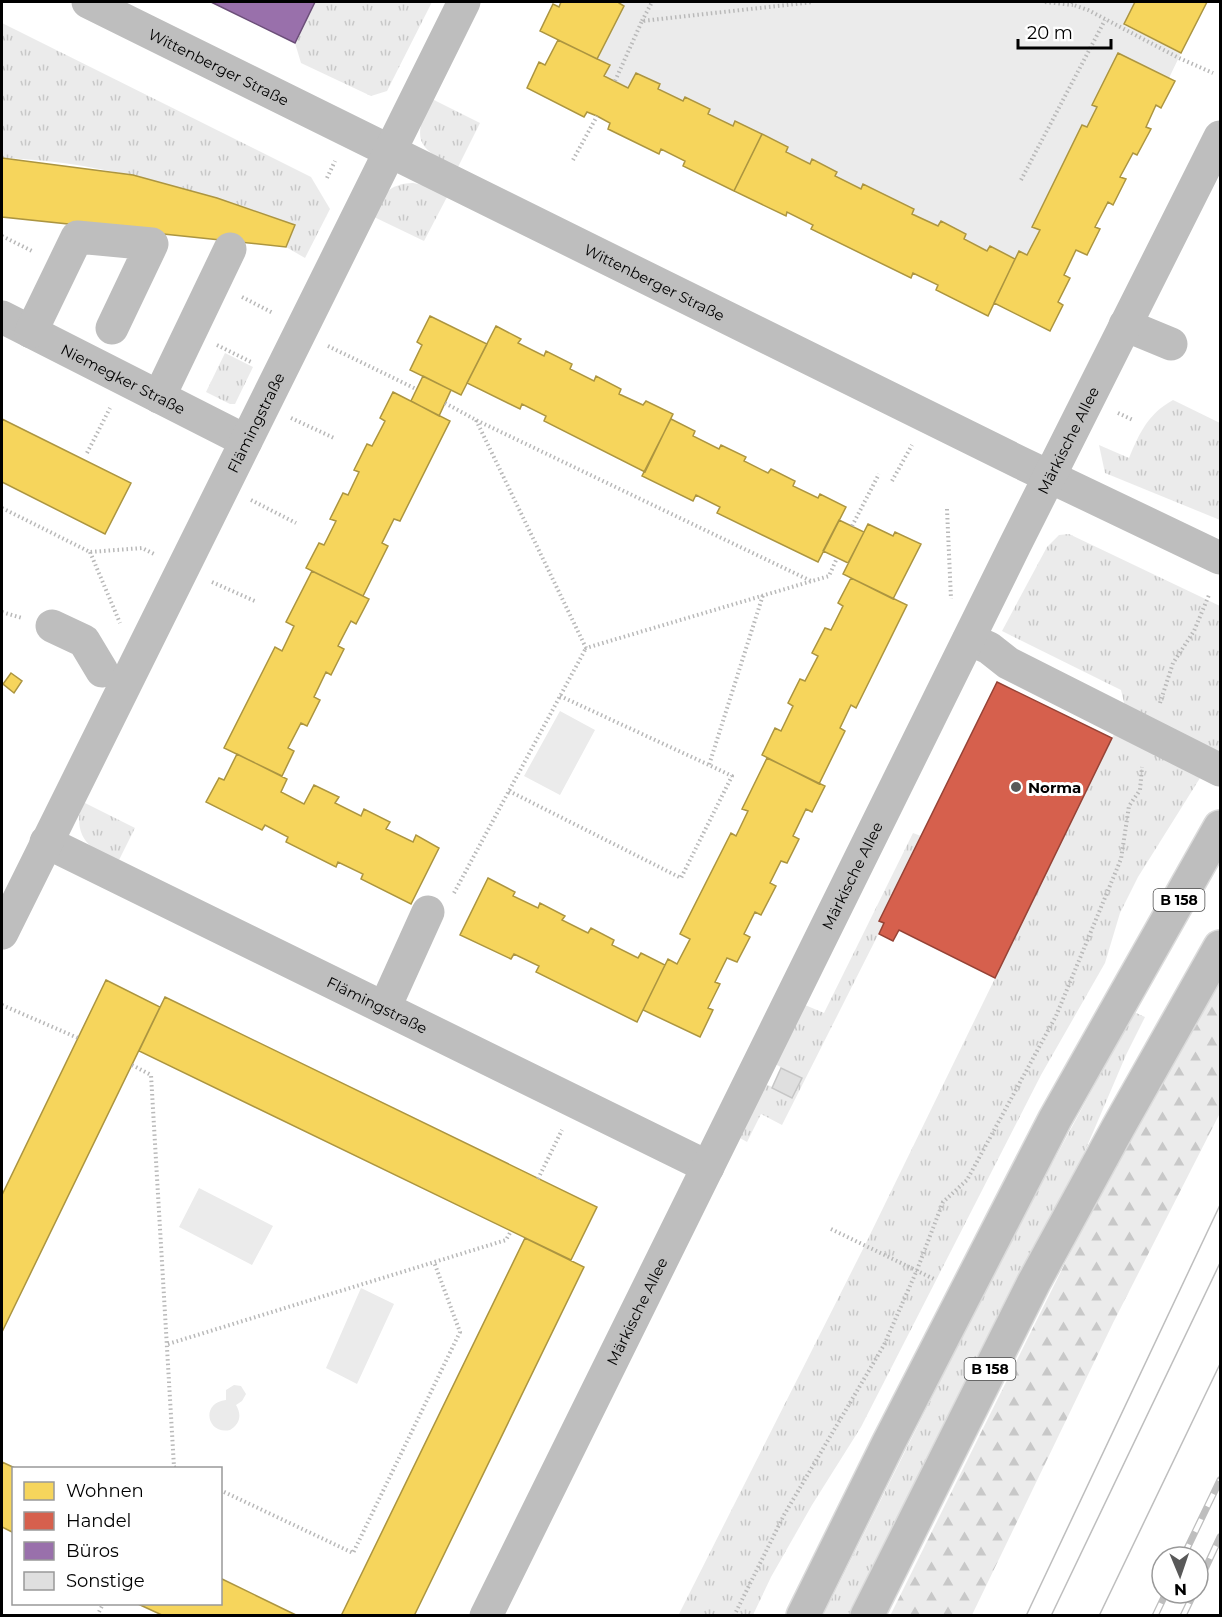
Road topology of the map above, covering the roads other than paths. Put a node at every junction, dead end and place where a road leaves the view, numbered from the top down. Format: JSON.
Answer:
{"nodes":[{"id":1,"x":88,"y":2,"type":"edge"},
{"id":2,"x":464,"y":2,"type":"edge"},
{"id":3,"x":1221,"y":137,"type":"edge"},
{"id":4,"x":390,"y":151,"type":"junction"},
{"id":5,"x":230,"y":249,"type":"dead end"},
{"id":6,"x":2,"y":317,"type":"edge"},
{"id":7,"x":1125,"y":325,"type":"junction"},
{"id":8,"x":112,"y":328,"type":"dead end"},
{"id":9,"x":31,"y":332,"type":"junction"},
{"id":10,"x":1171,"y":344,"type":"dead end"},
{"id":11,"x":159,"y":397,"type":"junction"},
{"id":12,"x":246,"y":441,"type":"junction"},
{"id":13,"x":1049,"y":477,"type":"junction"},
{"id":14,"x":1221,"y":558,"type":"edge"},
{"id":15,"x":52,"y":626,"type":"dead end"},
{"id":16,"x":969,"y":639,"type":"junction"},
{"id":17,"x":102,"y":671,"type":"dead end"},
{"id":18,"x":1221,"y":770,"type":"edge"},
{"id":19,"x":1221,"y":827,"type":"edge"},
{"id":20,"x":46,"y":842,"type":"junction"},
{"id":21,"x":439,"y":906,"type":"road end"},
{"id":22,"x":2,"y":933,"type":"edge"},
{"id":23,"x":1221,"y":947,"type":"edge"},
{"id":24,"x":385,"y":1007,"type":"junction"},
{"id":25,"x":708,"y":1167,"type":"junction"},
{"id":26,"x":486,"y":1616,"type":"edge"},
{"id":27,"x":803,"y":1616,"type":"edge"},
{"id":28,"x":867,"y":1616,"type":"edge"}],
"edges":[{"from":1,"to":4,"type":"street","name":"Wittenberger Straße"},
{"from":2,"to":4,"type":"street","name":"Flämingstraße"},
{"from":3,"to":7,"type":"street","name":"Märkische Allee"},
{"from":4,"to":12,"type":"street","name":"Flämingstraße"},
{"from":4,"to":13,"type":"street","name":"Wittenberger Straße"},
{"from":5,"to":11,"type":"street"},
{"from":6,"to":9,"type":"street","name":"Niemegker Straße"},
{"from":7,"to":10,"type":"street"},
{"from":7,"to":13,"type":"street","name":"Märkische Allee"},
{"from":8,"to":9,"type":"street"},
{"from":9,"to":11,"type":"street","name":"Niemegker Straße"},
{"from":11,"to":12,"type":"street","name":"Niemegker Straße"},
{"from":12,"to":20,"type":"street","name":"Flämingstraße"},
{"from":13,"to":14,"type":"street","name":"Wittenberger Straße"},
{"from":13,"to":16,"type":"street","name":"Märkische Allee"},
{"from":15,"to":17,"type":"street"},
{"from":16,"to":18,"type":"street"},
{"from":16,"to":25,"type":"street","name":"Märkische Allee"},
{"from":19,"to":27,"type":"street","number":"B 158"},
{"from":20,"to":22,"type":"street","name":"Flämingstraße"},
{"from":20,"to":24,"type":"street","name":"Flämingstraße"},
{"from":21,"to":24,"type":"street"},
{"from":23,"to":28,"type":"street","number":"B 158"},
{"from":24,"to":25,"type":"street","name":"Flämingstraße"},
{"from":25,"to":26,"type":"street","name":"Märkische Allee"}]}
